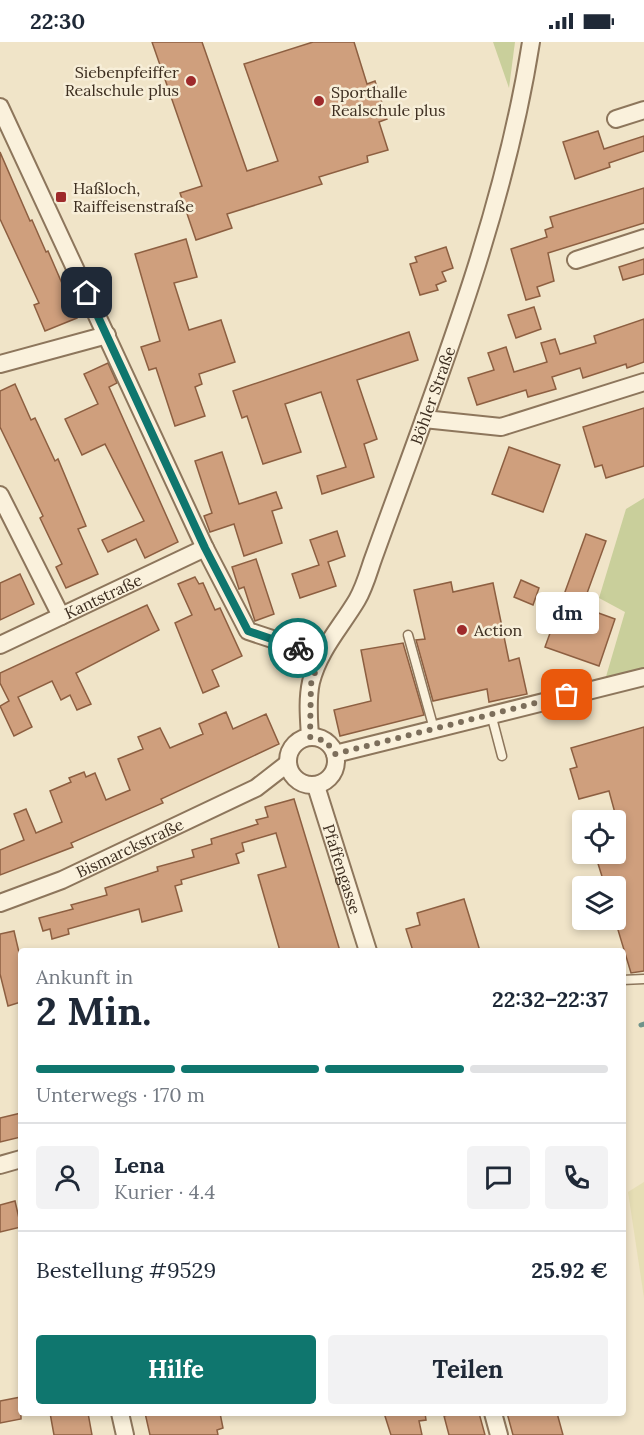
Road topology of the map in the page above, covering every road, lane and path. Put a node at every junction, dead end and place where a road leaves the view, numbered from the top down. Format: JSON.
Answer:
{"nodes":[{"id":1,"x":531,"y":42,"type":"edge"},
{"id":2,"x":0,"y":107,"type":"edge"},
{"id":3,"x":644,"y":110,"type":"edge"},
{"id":4,"x":616,"y":119,"type":"dead end"},
{"id":5,"x":644,"y":238,"type":"edge"},
{"id":6,"x":576,"y":260,"type":"dead end"},
{"id":7,"x":107,"y":335,"type":"junction"},
{"id":8,"x":0,"y":364,"type":"edge"},
{"id":9,"x":644,"y":382,"type":"edge"},
{"id":10,"x":424,"y":419,"type":"junction"},
{"id":11,"x":1,"y":499,"type":"edge"},
{"id":12,"x":205,"y":548,"type":"junction"},
{"id":13,"x":61,"y":616,"type":"junction"},
{"id":14,"x":408,"y":635,"type":"dead end"},
{"id":15,"x":0,"y":645,"type":"edge"},
{"id":16,"x":321,"y":655,"type":"junction"},
{"id":17,"x":644,"y":677,"type":"edge"},
{"id":18,"x":491,"y":714,"type":"junction"},
{"id":19,"x":434,"y":729,"type":"junction"},
{"id":20,"x":310,"y":737,"type":"junction"},
{"id":21,"x":335,"y":754,"type":"junction"},
{"id":22,"x":502,"y":756,"type":"dead end"},
{"id":23,"x":287,"y":764,"type":"junction"},
{"id":24,"x":295,"y":780,"type":"junction"},
{"id":25,"x":316,"y":786,"type":"junction"},
{"id":26,"x":256,"y":788,"type":"junction"},
{"id":27,"x":0,"y":903,"type":"edge"},
{"id":28,"x":367,"y":948,"type":"edge"},
{"id":29,"x":644,"y":978,"type":"edge"},
{"id":30,"x":626,"y":980,"type":"edge"},
{"id":31,"x":18,"y":1161,"type":"edge"},
{"id":32,"x":0,"y":1165,"type":"edge"},
{"id":33,"x":121,"y":1416,"type":"edge"},
{"id":34,"x":494,"y":1416,"type":"edge"},
{"id":35,"x":125,"y":1435,"type":"edge"},
{"id":36,"x":499,"y":1435,"type":"edge"}],
"edges":[{"from":1,"to":10,"type":"street","name":"Böhler Straße"},
{"from":2,"to":7,"type":"street"},
{"from":3,"to":4,"type":"street"},
{"from":5,"to":6,"type":"street"},
{"from":7,"to":8,"type":"street"},
{"from":7,"to":12,"type":"street"},
{"from":9,"to":10,"type":"street"},
{"from":10,"to":16,"type":"street","name":"Böhler Straße"},
{"from":11,"to":13,"type":"street"},
{"from":12,"to":13,"type":"street","name":"Kantstraße"},
{"from":12,"to":16,"type":"street"},
{"from":13,"to":15,"type":"street","name":"Kantstraße"},
{"from":14,"to":19,"type":"lane"},
{"from":16,"to":20,"type":"street","name":"Böhler Straße"},
{"from":17,"to":18,"type":"street"},
{"from":18,"to":19,"type":"street"},
{"from":18,"to":22,"type":"lane"},
{"from":19,"to":21,"type":"street"},
{"from":20,"to":21,"type":"street"},
{"from":20,"to":23,"type":"street"},
{"from":21,"to":25,"type":"street"},
{"from":23,"to":24,"type":"street"},
{"from":23,"to":26,"type":"street","name":"Bismarckstraße"},
{"from":24,"to":25,"type":"street"},
{"from":24,"to":26,"type":"street","name":"Bismarckstraße"},
{"from":25,"to":28,"type":"street","name":"Pfaffengasse"},
{"from":26,"to":27,"type":"street","name":"Bismarckstraße"},
{"from":29,"to":30,"type":"lane"},
{"from":31,"to":32,"type":"street"},
{"from":33,"to":35,"type":"street"},
{"from":34,"to":36,"type":"street"}]}
